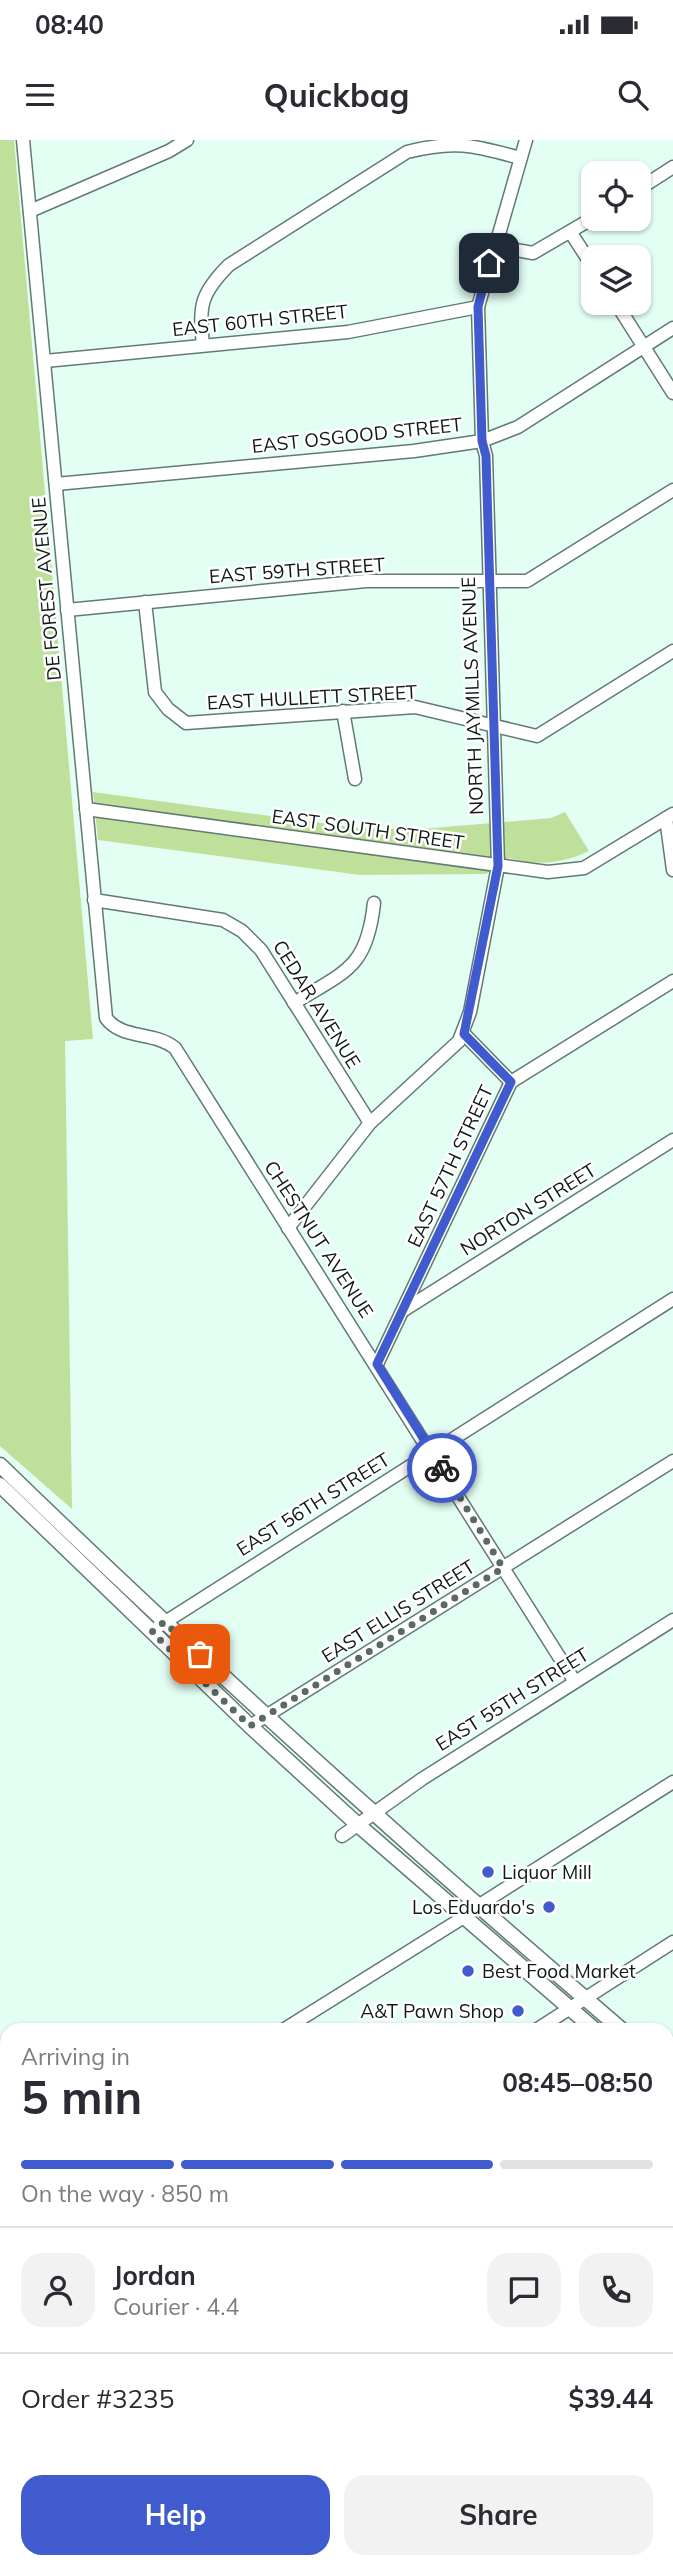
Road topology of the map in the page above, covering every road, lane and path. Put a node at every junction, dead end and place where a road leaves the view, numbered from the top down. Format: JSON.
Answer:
{"nodes":[{"id":1,"x":23,"y":140,"type":"edge"},
{"id":2,"x":187,"y":140,"type":"edge"},
{"id":3,"x":526,"y":140,"type":"edge"},
{"id":4,"x":520,"y":158,"type":"junction"},
{"id":5,"x":673,"y":167,"type":"edge"},
{"id":6,"x":651,"y":181,"type":"edge"},
{"id":7,"x":30,"y":211,"type":"junction"},
{"id":8,"x":581,"y":226,"type":"edge"},
{"id":9,"x":571,"y":233,"type":"junction"},
{"id":10,"x":494,"y":246,"type":"junction"},
{"id":11,"x":581,"y":248,"type":"edge"},
{"id":12,"x":478,"y":307,"type":"junction"},
{"id":13,"x":623,"y":315,"type":"edge"},
{"id":14,"x":673,"y":328,"type":"edge"},
{"id":15,"x":202,"y":345,"type":"junction"},
{"id":16,"x":643,"y":347,"type":"junction"},
{"id":17,"x":45,"y":361,"type":"junction"},
{"id":18,"x":673,"y":393,"type":"edge"},
{"id":19,"x":482,"y":441,"type":"junction"},
{"id":20,"x":56,"y":484,"type":"junction"},
{"id":21,"x":673,"y":490,"type":"edge"},
{"id":22,"x":487,"y":583,"type":"junction"},
{"id":23,"x":145,"y":602,"type":"junction"},
{"id":24,"x":67,"y":610,"type":"junction"},
{"id":25,"x":673,"y":651,"type":"edge"},
{"id":26,"x":343,"y":711,"type":"junction"},
{"id":27,"x":492,"y":726,"type":"junction"},
{"id":28,"x":355,"y":779,"type":"dead end"},
{"id":29,"x":86,"y":809,"type":"junction"},
{"id":30,"x":669,"y":816,"type":"edge"},
{"id":31,"x":498,"y":866,"type":"junction"},
{"id":32,"x":673,"y":870,"type":"edge"},
{"id":33,"x":94,"y":900,"type":"junction"},
{"id":34,"x":374,"y":903,"type":"dead end"},
{"id":35,"x":673,"y":981,"type":"edge"},
{"id":36,"x":294,"y":1003,"type":"junction"},
{"id":37,"x":117,"y":1029,"type":"joint"},
{"id":38,"x":464,"y":1034,"type":"junction"},
{"id":39,"x":511,"y":1082,"type":"junction"},
{"id":40,"x":370,"y":1123,"type":"junction"},
{"id":41,"x":673,"y":1140,"type":"edge"},
{"id":42,"x":288,"y":1228,"type":"junction"},
{"id":43,"x":673,"y":1299,"type":"edge"},
{"id":44,"x":403,"y":1310,"type":"junction"},
{"id":45,"x":377,"y":1364,"type":"junction"},
{"id":46,"x":432,"y":1452,"type":"junction"},
{"id":47,"x":673,"y":1461,"type":"edge"},
{"id":48,"x":0,"y":1465,"type":"edge"},
{"id":49,"x":0,"y":1485,"type":"edge"},
{"id":50,"x":503,"y":1568,"type":"junction"},
{"id":51,"x":673,"y":1620,"type":"edge"},
{"id":52,"x":164,"y":1622,"type":"junction"},
{"id":53,"x":152,"y":1632,"type":"junction"},
{"id":54,"x":575,"y":1682,"type":"junction"},
{"id":55,"x":267,"y":1716,"type":"junction"},
{"id":56,"x":250,"y":1726,"type":"junction"},
{"id":57,"x":673,"y":1782,"type":"edge"},
{"id":58,"x":372,"y":1812,"type":"junction"},
{"id":59,"x":357,"y":1824,"type":"junction"},
{"id":60,"x":342,"y":1836,"type":"dead end"},
{"id":61,"x":478,"y":1906,"type":"junction"},
{"id":62,"x":464,"y":1917,"type":"junction"},
{"id":63,"x":673,"y":1942,"type":"edge"},
{"id":64,"x":586,"y":1999,"type":"junction"},
{"id":65,"x":571,"y":2008,"type":"junction"},
{"id":66,"x":297,"y":2023,"type":"edge"},
{"id":67,"x":548,"y":2023,"type":"edge"},
{"id":68,"x":588,"y":2023,"type":"edge"},
{"id":69,"x":614,"y":2023,"type":"edge"}],
"edges":[{"from":1,"to":7,"type":"street","name":"DE FOREST AVENUE"},
{"from":2,"to":7,"type":"street"},
{"from":3,"to":4,"type":"street","name":"NORTH JAYMILLS AVENUE"},
{"from":4,"to":10,"type":"street","name":"NORTH JAYMILLS AVENUE"},
{"from":4,"to":15,"type":"street"},
{"from":5,"to":6,"type":"street"},
{"from":7,"to":17,"type":"street","name":"DE FOREST AVENUE"},
{"from":8,"to":9,"type":"street"},
{"from":9,"to":10,"type":"street"},
{"from":9,"to":11,"type":"street"},
{"from":10,"to":12,"type":"street","name":"NORTH JAYMILLS AVENUE"},
{"from":12,"to":15,"type":"street","name":"EAST 60TH STREET"},
{"from":12,"to":19,"type":"street","name":"NORTH JAYMILLS AVENUE"},
{"from":13,"to":16,"type":"street"},
{"from":14,"to":16,"type":"street","name":"EAST OSGOOD STREET"},
{"from":15,"to":17,"type":"street","name":"EAST 60TH STREET"},
{"from":16,"to":18,"type":"street"},
{"from":16,"to":19,"type":"street","name":"EAST OSGOOD STREET"},
{"from":17,"to":20,"type":"street","name":"DE FOREST AVENUE"},
{"from":19,"to":20,"type":"street","name":"EAST OSGOOD STREET"},
{"from":19,"to":22,"type":"street","name":"NORTH JAYMILLS AVENUE"},
{"from":20,"to":24,"type":"street","name":"DE FOREST AVENUE"},
{"from":21,"to":22,"type":"street","name":"EAST 59TH STREET"},
{"from":22,"to":23,"type":"street","name":"EAST 59TH STREET"},
{"from":22,"to":27,"type":"street","name":"NORTH JAYMILLS AVENUE"},
{"from":23,"to":24,"type":"street","name":"EAST 59TH STREET"},
{"from":23,"to":26,"type":"street","name":"EAST HULLETT STREET"},
{"from":24,"to":29,"type":"street","name":"DE FOREST AVENUE"},
{"from":25,"to":27,"type":"street","name":"EAST HULLETT STREET"},
{"from":26,"to":27,"type":"street","name":"EAST HULLETT STREET"},
{"from":26,"to":28,"type":"street"},
{"from":27,"to":31,"type":"street","name":"NORTH JAYMILLS AVENUE"},
{"from":29,"to":31,"type":"street","name":"EAST SOUTH STREET"},
{"from":29,"to":33,"type":"street","name":"DE FOREST AVENUE"},
{"from":30,"to":31,"type":"street","name":"EAST SOUTH STREET"},
{"from":30,"to":32,"type":"street"},
{"from":31,"to":38,"type":"street","name":"NORTH JAYMILLS AVENUE"},
{"from":33,"to":36,"type":"street","name":"CEDAR AVENUE"},
{"from":33,"to":37,"type":"street","name":"DE FOREST AVENUE"},
{"from":34,"to":36,"type":"street"},
{"from":35,"to":39,"type":"street","name":"EAST 57TH STREET"},
{"from":36,"to":40,"type":"street","name":"CEDAR AVENUE"},
{"from":37,"to":42,"type":"street","name":"CHESTNUT AVENUE"},
{"from":38,"to":39,"type":"street"},
{"from":38,"to":40,"type":"street"},
{"from":39,"to":44,"type":"street","name":"EAST 57TH STREET"},
{"from":40,"to":42,"type":"street"},
{"from":41,"to":44,"type":"street","name":"NORTON STREET"},
{"from":42,"to":45,"type":"street","name":"CHESTNUT AVENUE"},
{"from":43,"to":46,"type":"street","name":"EAST 56TH STREET"},
{"from":44,"to":45,"type":"street","name":"EAST 57TH STREET"},
{"from":45,"to":46,"type":"street","name":"CHESTNUT AVENUE"},
{"from":46,"to":50,"type":"street","name":"CHESTNUT AVENUE"},
{"from":46,"to":52,"type":"street","name":"EAST 56TH STREET"},
{"from":47,"to":50,"type":"street","name":"EAST ELLIS STREET"},
{"from":48,"to":52,"type":"main road"},
{"from":49,"to":53,"type":"main road"},
{"from":50,"to":54,"type":"street","name":"CHESTNUT AVENUE"},
{"from":50,"to":55,"type":"street","name":"EAST ELLIS STREET"},
{"from":51,"to":54,"type":"street","name":"EAST 55TH STREET"},
{"from":52,"to":53,"type":"street","name":"EAST 56TH STREET"},
{"from":52,"to":55,"type":"main road"},
{"from":53,"to":56,"type":"main road"},
{"from":54,"to":58,"type":"street","name":"EAST 55TH STREET"},
{"from":55,"to":56,"type":"street","name":"EAST ELLIS STREET"},
{"from":55,"to":58,"type":"main road"},
{"from":56,"to":59,"type":"main road"},
{"from":57,"to":61,"type":"street"},
{"from":58,"to":59,"type":"street","name":"EAST 55TH STREET"},
{"from":58,"to":61,"type":"main road"},
{"from":59,"to":60,"type":"street","name":"EAST 55TH STREET"},
{"from":59,"to":62,"type":"main road"},
{"from":61,"to":64,"type":"main road"},
{"from":62,"to":65,"type":"main road"},
{"from":62,"to":66,"type":"street"},
{"from":63,"to":64,"type":"street"},
{"from":64,"to":65,"type":"street"},
{"from":64,"to":69,"type":"main road"},
{"from":65,"to":67,"type":"street"},
{"from":65,"to":68,"type":"main road"}]}
